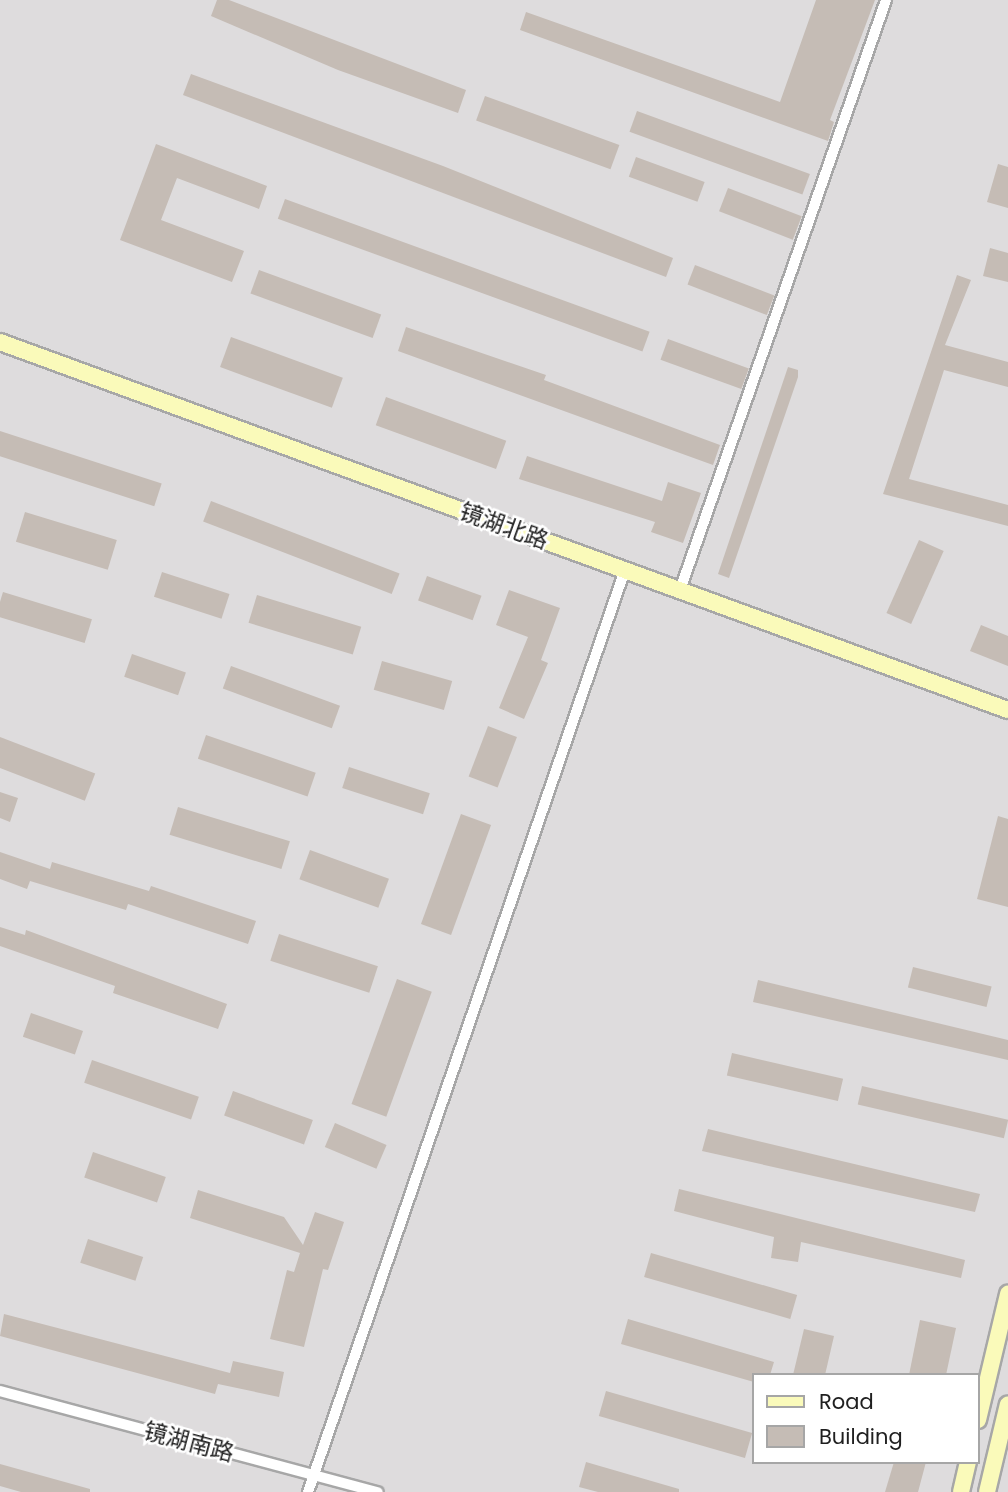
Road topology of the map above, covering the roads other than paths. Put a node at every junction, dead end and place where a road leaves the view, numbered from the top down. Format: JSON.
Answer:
{"nodes":[{"id":1,"x":886,"y":0,"type":"edge"},
{"id":2,"x":0,"y":342,"type":"edge"},
{"id":3,"x":625,"y":570,"type":"junction"},
{"id":4,"x":680,"y":590,"type":"junction"},
{"id":5,"x":1008,"y":710,"type":"edge"},
{"id":6,"x":1008,"y":1294,"type":"edge"},
{"id":7,"x":0,"y":1391,"type":"edge"},
{"id":8,"x":1008,"y":1404,"type":"edge"},
{"id":9,"x":980,"y":1412,"type":"edge"},
{"id":10,"x":968,"y":1464,"type":"edge"},
{"id":11,"x":314,"y":1475,"type":"junction"},
{"id":12,"x":308,"y":1492,"type":"edge"},
{"id":13,"x":378,"y":1492,"type":"edge"},
{"id":14,"x":961,"y":1492,"type":"edge"},
{"id":15,"x":987,"y":1492,"type":"edge"}],
"edges":[{"from":1,"to":4,"type":"street"},
{"from":2,"to":3,"type":"street","name":"镜湖北路"},
{"from":3,"to":4,"type":"street","name":"镜湖北路"},
{"from":3,"to":11,"type":"street"},
{"from":4,"to":5,"type":"street","name":"镜湖北路"},
{"from":6,"to":9,"type":"street"},
{"from":7,"to":11,"type":"street","name":"镜湖南路"},
{"from":8,"to":15,"type":"street"},
{"from":10,"to":14,"type":"street"},
{"from":11,"to":12,"type":"street"},
{"from":11,"to":13,"type":"street","name":"镜湖南路"}]}
